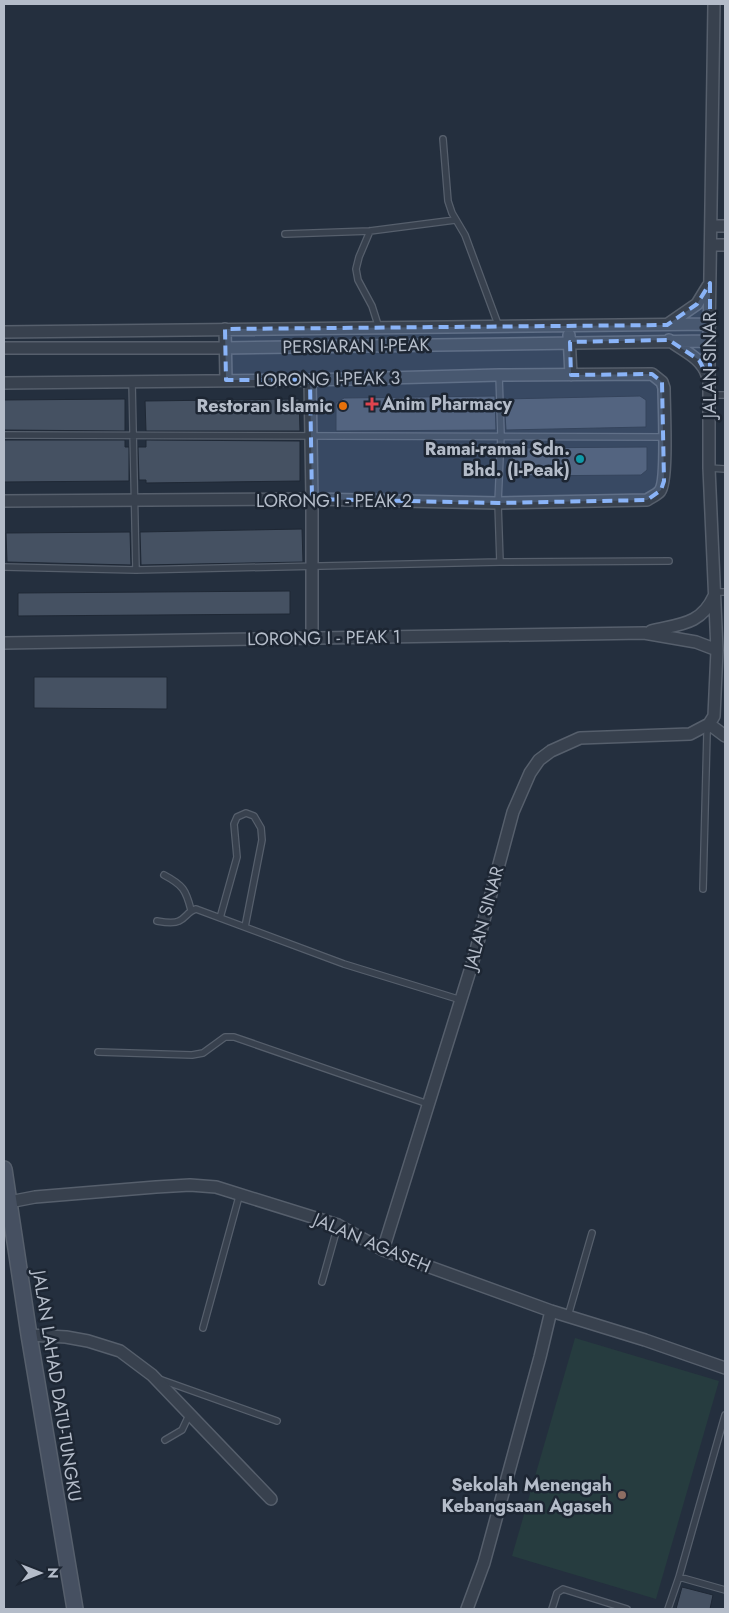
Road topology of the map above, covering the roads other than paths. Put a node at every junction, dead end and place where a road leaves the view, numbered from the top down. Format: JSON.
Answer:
{"nodes":[{"id":1,"x":714,"y":4,"type":"edge"},
{"id":2,"x":443,"y":139,"type":"dead end"},
{"id":3,"x":456,"y":220,"type":"junction"},
{"id":4,"x":711,"y":226,"type":"junction"},
{"id":5,"x":725,"y":226,"type":"edge"},
{"id":6,"x":370,"y":231,"type":"junction"},
{"id":7,"x":285,"y":234,"type":"dead end"},
{"id":8,"x":711,"y":245,"type":"junction"},
{"id":9,"x":725,"y":245,"type":"edge"},
{"id":10,"x":710,"y":283,"type":"junction"},
{"id":11,"x":710,"y":324,"type":"junction"},
{"id":12,"x":667,"y":325,"type":"junction"},
{"id":13,"x":499,"y":326,"type":"junction"},
{"id":14,"x":569,"y":326,"type":"junction"},
{"id":15,"x":379,"y":328,"type":"junction"},
{"id":16,"x":225,"y":330,"type":"junction"},
{"id":17,"x":4,"y":332,"type":"edge"},
{"id":18,"x":669,"y":340,"type":"junction"},
{"id":19,"x":709,"y":341,"type":"junction"},
{"id":20,"x":570,"y":342,"type":"junction"},
{"id":21,"x":4,"y":348,"type":"edge"},
{"id":22,"x":225,"y":348,"type":"junction"},
{"id":23,"x":499,"y":375,"type":"junction"},
{"id":24,"x":571,"y":375,"type":"junction"},
{"id":25,"x":226,"y":380,"type":"junction"},
{"id":26,"x":310,"y":380,"type":"junction"},
{"id":27,"x":710,"y":381,"type":"junction"},
{"id":28,"x":132,"y":382,"type":"junction"},
{"id":29,"x":4,"y":383,"type":"edge"},
{"id":30,"x":710,"y":395,"type":"junction"},
{"id":31,"x":725,"y":395,"type":"edge"},
{"id":32,"x":501,"y":435,"type":"junction"},
{"id":33,"x":4,"y":436,"type":"edge"},
{"id":34,"x":134,"y":436,"type":"junction"},
{"id":35,"x":312,"y":436,"type":"junction"},
{"id":36,"x":664,"y":437,"type":"junction"},
{"id":37,"x":709,"y":468,"type":"junction"},
{"id":38,"x":725,"y":469,"type":"edge"},
{"id":39,"x":312,"y":499,"type":"junction"},
{"id":40,"x":4,"y":501,"type":"edge"},
{"id":41,"x":134,"y":501,"type":"junction"},
{"id":42,"x":498,"y":503,"type":"junction"},
{"id":43,"x":669,"y":561,"type":"dead end"},
{"id":44,"x":500,"y":562,"type":"junction"},
{"id":45,"x":4,"y":567,"type":"edge"},
{"id":46,"x":313,"y":567,"type":"junction"},
{"id":47,"x":136,"y":570,"type":"junction"},
{"id":48,"x":720,"y":592,"type":"edge"},
{"id":49,"x":644,"y":633,"type":"junction"},
{"id":50,"x":312,"y":639,"type":"junction"},
{"id":51,"x":4,"y":643,"type":"edge"},
{"id":52,"x":717,"y":650,"type":"junction"},
{"id":53,"x":708,"y":724,"type":"junction"},
{"id":54,"x":725,"y":736,"type":"edge"},
{"id":55,"x":164,"y":875,"type":"dead end"},
{"id":56,"x":703,"y":889,"type":"dead end"},
{"id":57,"x":191,"y":910,"type":"junction"},
{"id":58,"x":220,"y":918,"type":"junction"},
{"id":59,"x":157,"y":921,"type":"dead end"},
{"id":60,"x":245,"y":927,"type":"junction"},
{"id":61,"x":461,"y":1000,"type":"junction"},
{"id":62,"x":98,"y":1052,"type":"dead end"},
{"id":63,"x":428,"y":1104,"type":"junction"},
{"id":64,"x":4,"y":1169,"type":"edge"},
{"id":65,"x":240,"y":1193,"type":"junction"},
{"id":66,"x":6,"y":1203,"type":"edge"},
{"id":67,"x":338,"y":1225,"type":"junction"},
{"id":68,"x":592,"y":1233,"type":"dead end"},
{"id":69,"x":383,"y":1250,"type":"junction"},
{"id":70,"x":322,"y":1282,"type":"dead end"},
{"id":71,"x":551,"y":1311,"type":"junction"},
{"id":72,"x":568,"y":1316,"type":"junction"},
{"id":73,"x":203,"y":1328,"type":"dead end"},
{"id":74,"x":29,"y":1336,"type":"junction"},
{"id":75,"x":725,"y":1368,"type":"edge"},
{"id":76,"x":155,"y":1377,"type":"junction"},
{"id":77,"x":190,"y":1413,"type":"junction"},
{"id":78,"x":725,"y":1415,"type":"edge"},
{"id":79,"x":277,"y":1421,"type":"dead end"},
{"id":80,"x":165,"y":1440,"type":"dead end"},
{"id":81,"x":272,"y":1498,"type":"dead end"},
{"id":82,"x":679,"y":1577,"type":"junction"},
{"id":83,"x":725,"y":1590,"type":"edge"},
{"id":84,"x":75,"y":1609,"type":"edge"},
{"id":85,"x":467,"y":1609,"type":"edge"},
{"id":86,"x":552,"y":1609,"type":"edge"},
{"id":87,"x":627,"y":1609,"type":"edge"},
{"id":88,"x":668,"y":1609,"type":"edge"}],
"edges":[{"from":1,"to":4,"type":"street","name":"JALAN SINAR"},
{"from":2,"to":3,"type":"lane"},
{"from":3,"to":6,"type":"lane"},
{"from":3,"to":13,"type":"lane"},
{"from":4,"to":5,"type":"street"},
{"from":4,"to":8,"type":"street","name":"JALAN SINAR"},
{"from":6,"to":7,"type":"lane"},
{"from":6,"to":15,"type":"lane"},
{"from":8,"to":9,"type":"street"},
{"from":8,"to":10,"type":"street","name":"JALAN SINAR"},
{"from":10,"to":11,"type":"street","name":"JALAN SINAR"},
{"from":10,"to":12,"type":"street"},
{"from":11,"to":12,"type":"street"},
{"from":11,"to":19,"type":"street","name":"JALAN SINAR"},
{"from":12,"to":14,"type":"street"},
{"from":13,"to":14,"type":"street"},
{"from":13,"to":15,"type":"street"},
{"from":14,"to":20,"type":"street"},
{"from":15,"to":16,"type":"street"},
{"from":16,"to":17,"type":"street"},
{"from":16,"to":22,"type":"street"},
{"from":18,"to":19,"type":"street","name":"PERSIARAN I-PEAK"},
{"from":18,"to":20,"type":"street","name":"PERSIARAN I-PEAK"},
{"from":18,"to":27,"type":"street"},
{"from":19,"to":27,"type":"street","name":"JALAN SINAR"},
{"from":20,"to":22,"type":"street","name":"PERSIARAN I-PEAK"},
{"from":20,"to":24,"type":"street"},
{"from":21,"to":22,"type":"street","name":"PERSIARAN I-PEAK"},
{"from":22,"to":25,"type":"street"},
{"from":23,"to":24,"type":"street","name":"LORONG I-PEAK 3"},
{"from":23,"to":26,"type":"street","name":"LORONG I-PEAK 3"},
{"from":23,"to":32,"type":"lane"},
{"from":24,"to":36,"type":"street","name":"LORONG I-PEAK 3"},
{"from":25,"to":26,"type":"street","name":"LORONG I-PEAK 3"},
{"from":25,"to":28,"type":"street","name":"LORONG I-PEAK 3"},
{"from":26,"to":35,"type":"street"},
{"from":27,"to":30,"type":"street","name":"JALAN SINAR"},
{"from":28,"to":29,"type":"street","name":"LORONG I-PEAK 3"},
{"from":28,"to":34,"type":"lane"},
{"from":30,"to":31,"type":"lane"},
{"from":30,"to":37,"type":"street","name":"JALAN SINAR"},
{"from":32,"to":35,"type":"lane"},
{"from":32,"to":36,"type":"lane"},
{"from":32,"to":42,"type":"lane"},
{"from":33,"to":34,"type":"lane"},
{"from":34,"to":35,"type":"lane"},
{"from":34,"to":41,"type":"lane"},
{"from":35,"to":39,"type":"street"},
{"from":36,"to":42,"type":"street","name":"LORONG I - PEAK 2"},
{"from":37,"to":38,"type":"lane"},
{"from":37,"to":48,"type":"street","name":"JALAN SINAR"},
{"from":39,"to":41,"type":"street","name":"LORONG I - PEAK 2"},
{"from":39,"to":42,"type":"street","name":"LORONG I - PEAK 2"},
{"from":39,"to":46,"type":"street"},
{"from":40,"to":41,"type":"street","name":"LORONG I - PEAK 2"},
{"from":41,"to":47,"type":"lane"},
{"from":42,"to":44,"type":"lane"},
{"from":43,"to":44,"type":"lane"},
{"from":44,"to":46,"type":"lane"},
{"from":45,"to":47,"type":"lane"},
{"from":46,"to":47,"type":"lane"},
{"from":46,"to":50,"type":"street"},
{"from":48,"to":49,"type":"street","name":"LORONG I - PEAK 1"},
{"from":48,"to":52,"type":"street","name":"JALAN SINAR"},
{"from":49,"to":50,"type":"street","name":"LORONG I - PEAK 1"},
{"from":49,"to":52,"type":"street","name":"LORONG I - PEAK 1"},
{"from":50,"to":51,"type":"street","name":"LORONG I - PEAK 1"},
{"from":52,"to":53,"type":"street","name":"JALAN SINAR"},
{"from":53,"to":54,"type":"street"},
{"from":53,"to":56,"type":"lane"},
{"from":53,"to":61,"type":"street","name":"JALAN SINAR"},
{"from":55,"to":57,"type":"lane"},
{"from":57,"to":58,"type":"lane"},
{"from":57,"to":59,"type":"lane"},
{"from":58,"to":60,"type":"lane"},
{"from":58,"to":60,"type":"lane"},
{"from":60,"to":61,"type":"lane"},
{"from":61,"to":63,"type":"street","name":"JALAN SINAR"},
{"from":62,"to":63,"type":"lane"},
{"from":63,"to":69,"type":"street","name":"JALAN SINAR"},
{"from":64,"to":66,"type":"main road","name":"JALAN LAHAD DATU-TUNGKU"},
{"from":65,"to":66,"type":"street","name":"JALAN AGASEH"},
{"from":65,"to":67,"type":"street","name":"JALAN AGASEH"},
{"from":65,"to":73,"type":"lane"},
{"from":66,"to":74,"type":"main road","name":"JALAN LAHAD DATU-TUNGKU"},
{"from":67,"to":69,"type":"street","name":"JALAN AGASEH"},
{"from":67,"to":70,"type":"lane"},
{"from":68,"to":72,"type":"lane"},
{"from":69,"to":71,"type":"street","name":"JALAN AGASEH"},
{"from":71,"to":72,"type":"street","name":"JALAN AGASEH"},
{"from":71,"to":85,"type":"street"},
{"from":72,"to":75,"type":"street","name":"JALAN AGASEH"},
{"from":74,"to":76,"type":"street"},
{"from":74,"to":84,"type":"main road","name":"JALAN LAHAD DATU-TUNGKU"},
{"from":76,"to":77,"type":"street"},
{"from":76,"to":79,"type":"lane"},
{"from":77,"to":80,"type":"lane"},
{"from":77,"to":81,"type":"street"},
{"from":78,"to":82,"type":"lane"},
{"from":82,"to":83,"type":"lane"},
{"from":82,"to":88,"type":"lane"},
{"from":86,"to":87,"type":"lane"}]}
